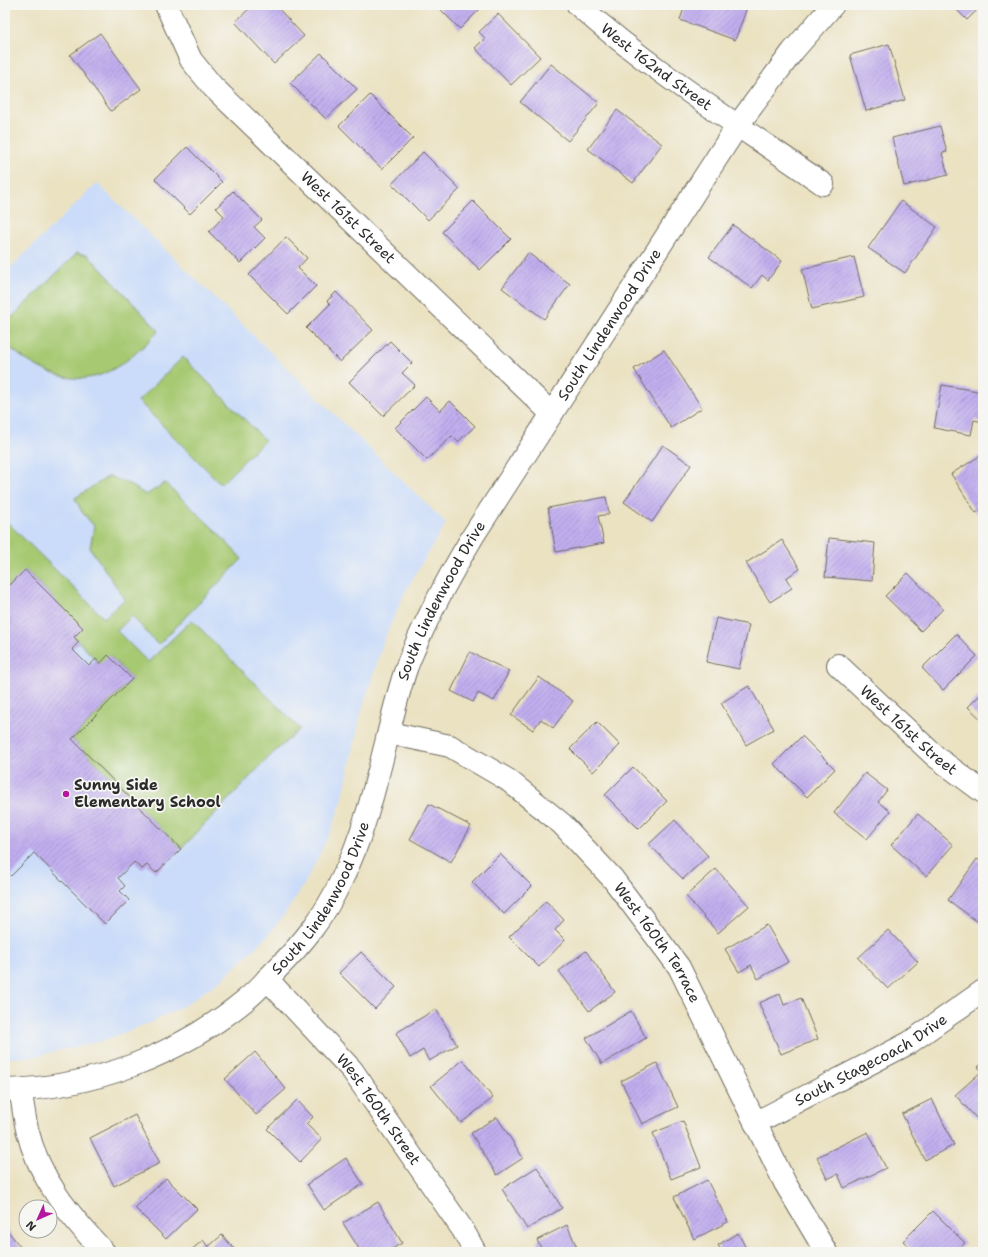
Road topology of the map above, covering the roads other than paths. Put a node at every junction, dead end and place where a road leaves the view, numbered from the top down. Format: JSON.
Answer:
{"nodes":[{"id":1,"x":166,"y":5,"type":"edge"},
{"id":2,"x":578,"y":5,"type":"edge"},
{"id":3,"x":833,"y":5,"type":"edge"},
{"id":4,"x":738,"y":125,"type":"junction"},
{"id":5,"x":823,"y":184,"type":"dead end"},
{"id":6,"x":552,"y":414,"type":"junction"},
{"id":7,"x":838,"y":665,"type":"dead end"},
{"id":8,"x":389,"y":733,"type":"junction"},
{"id":9,"x":983,"y":792,"type":"edge"},
{"id":10,"x":267,"y":979,"type":"junction"},
{"id":11,"x":983,"y":991,"type":"edge"},
{"id":12,"x":13,"y":1090,"type":"edge"},
{"id":13,"x":755,"y":1123,"type":"junction"},
{"id":14,"x":104,"y":1252,"type":"edge"},
{"id":15,"x":475,"y":1252,"type":"edge"},
{"id":16,"x":826,"y":1252,"type":"edge"}],
"edges":[{"from":1,"to":6,"type":"street","name":"West 161st Street"},
{"from":2,"to":4,"type":"street","name":"West 162nd Street"},
{"from":3,"to":4,"type":"street","name":"South Lindenwood Drive"},
{"from":4,"to":5,"type":"street","name":"West 162nd Street"},
{"from":4,"to":6,"type":"street","name":"South Lindenwood Drive"},
{"from":6,"to":8,"type":"street","name":"South Lindenwood Drive"},
{"from":7,"to":9,"type":"street","name":"West 161st Street"},
{"from":8,"to":10,"type":"street","name":"South Lindenwood Drive"},
{"from":8,"to":13,"type":"street","name":"West 160th Terrace"},
{"from":10,"to":12,"type":"street","name":"South Lindenwood Drive"},
{"from":10,"to":15,"type":"street","name":"West 160th Street"},
{"from":11,"to":13,"type":"street","name":"South Stagecoach Drive"},
{"from":12,"to":14,"type":"street"},
{"from":13,"to":16,"type":"street","name":"West 160th Terrace"}]}
